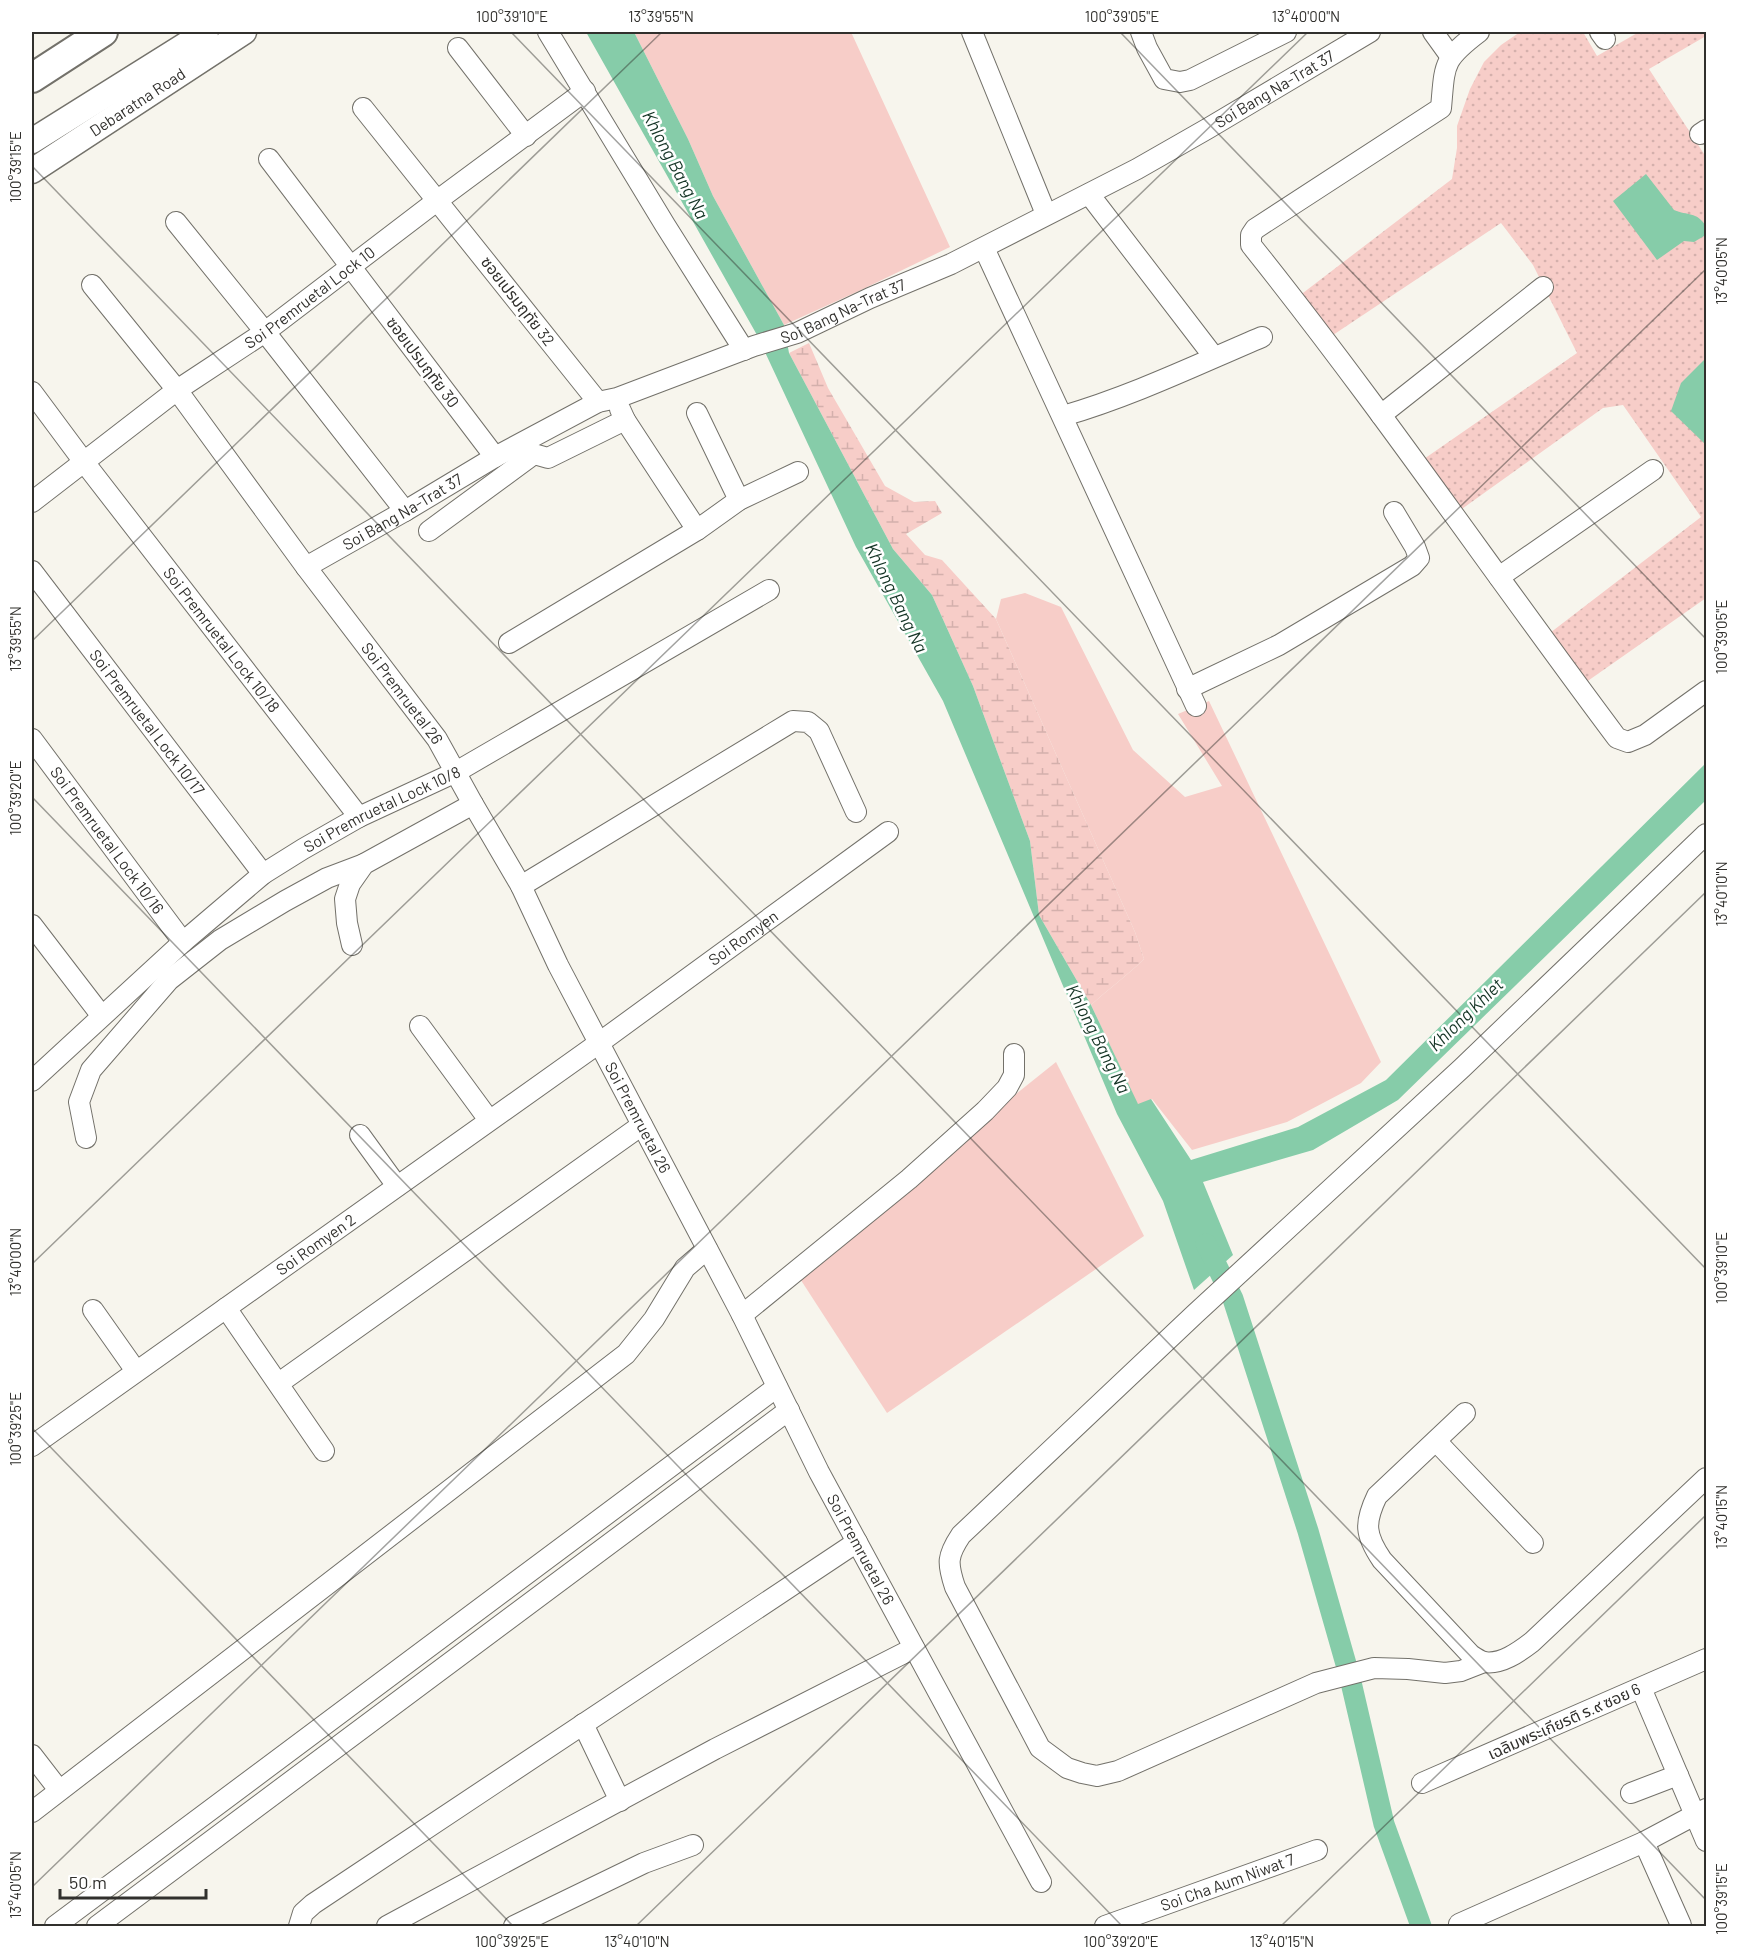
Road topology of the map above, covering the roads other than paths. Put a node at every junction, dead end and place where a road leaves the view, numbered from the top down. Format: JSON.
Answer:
{"nodes":[{"id":1,"x":83,"y":32,"type":"edge"},
{"id":2,"x":103,"y":32,"type":"edge"},
{"id":3,"x":206,"y":32,"type":"edge"},
{"id":4,"x":244,"y":32,"type":"edge"},
{"id":5,"x":548,"y":32,"type":"edge"},
{"id":6,"x":972,"y":32,"type":"edge"},
{"id":7,"x":1141,"y":32,"type":"edge"},
{"id":8,"x":1286,"y":32,"type":"edge"},
{"id":9,"x":1370,"y":32,"type":"edge"},
{"id":10,"x":1433,"y":32,"type":"edge"},
{"id":11,"x":1470,"y":34,"type":"edge"},
{"id":12,"x":458,"y":48,"type":"dead end"},
{"id":13,"x":1450,"y":57,"type":"junction"},
{"id":14,"x":32,"y":65,"type":"edge"},
{"id":15,"x":32,"y":78,"type":"edge"},
{"id":16,"x":585,"y":91,"type":"junction"},
{"id":17,"x":363,"y":108,"type":"dead end"},
{"id":18,"x":526,"y":136,"type":"junction"},
{"id":19,"x":32,"y":141,"type":"edge"},
{"id":20,"x":269,"y":159,"type":"dead end"},
{"id":21,"x":32,"y":171,"type":"edge"},
{"id":22,"x":1089,"y":194,"type":"junction"},
{"id":23,"x":438,"y":200,"type":"junction"},
{"id":24,"x":1046,"y":214,"type":"junction"},
{"id":25,"x":176,"y":222,"type":"dead end"},
{"id":26,"x":984,"y":248,"type":"junction"},
{"id":27,"x":350,"y":267,"type":"junction"},
{"id":28,"x":92,"y":285,"type":"dead end"},
{"id":29,"x":1543,"y":287,"type":"dead end"},
{"id":30,"x":266,"y":332,"type":"junction"},
{"id":31,"x":1262,"y":337,"type":"dead end"},
{"id":32,"x":749,"y":348,"type":"junction"},
{"id":33,"x":1214,"y":357,"type":"junction"},
{"id":34,"x":177,"y":390,"type":"junction"},
{"id":35,"x":32,"y":392,"type":"edge"},
{"id":36,"x":607,"y":400,"type":"junction"},
{"id":37,"x":697,"y":413,"type":"dead end"},
{"id":38,"x":1381,"y":415,"type":"junction"},
{"id":39,"x":1063,"y":416,"type":"junction"},
{"id":40,"x":626,"y":420,"type":"junction"},
{"id":41,"x":495,"y":457,"type":"junction"},
{"id":42,"x":84,"y":462,"type":"junction"},
{"id":43,"x":1653,"y":470,"type":"dead end"},
{"id":44,"x":798,"y":472,"type":"dead end"},
{"id":45,"x":739,"y":500,"type":"junction"},
{"id":46,"x":32,"y":502,"type":"edge"},
{"id":47,"x":405,"y":511,"type":"junction"},
{"id":48,"x":1394,"y":512,"type":"dead end"},
{"id":49,"x":696,"y":530,"type":"junction"},
{"id":50,"x":429,"y":531,"type":"dead end"},
{"id":51,"x":306,"y":567,"type":"junction"},
{"id":52,"x":32,"y":571,"type":"edge"},
{"id":53,"x":1499,"y":577,"type":"junction"},
{"id":54,"x":769,"y":590,"type":"dead end"},
{"id":55,"x":508,"y":643,"type":"dead end"},
{"id":56,"x":1707,"y":691,"type":"edge"},
{"id":57,"x":32,"y":739,"type":"edge"},
{"id":58,"x":456,"y":772,"type":"junction"},
{"id":59,"x":472,"y":804,"type":"junction"},
{"id":60,"x":856,"y":812,"type":"dead end"},
{"id":61,"x":359,"y":817,"type":"junction"},
{"id":62,"x":888,"y":832,"type":"dead end"},
{"id":63,"x":1707,"y":834,"type":"edge"},
{"id":64,"x":364,"y":864,"type":"junction"},
{"id":65,"x":263,"y":874,"type":"junction"},
{"id":66,"x":521,"y":886,"type":"junction"},
{"id":67,"x":32,"y":925,"type":"edge"},
{"id":68,"x":183,"y":942,"type":"junction"},
{"id":69,"x":352,"y":945,"type":"dead end"},
{"id":70,"x":101,"y":1015,"type":"junction"},
{"id":71,"x":420,"y":1026,"type":"dead end"},
{"id":72,"x":598,"y":1043,"type":"junction"},
{"id":73,"x":1014,"y":1054,"type":"dead end"},
{"id":74,"x":32,"y":1081,"type":"edge"},
{"id":75,"x":489,"y":1120,"type":"junction"},
{"id":76,"x":642,"y":1125,"type":"junction"},
{"id":77,"x":360,"y":1136,"type":"dead end"},
{"id":78,"x":86,"y":1138,"type":"dead end"},
{"id":79,"x":397,"y":1186,"type":"junction"},
{"id":80,"x":707,"y":1249,"type":"junction"},
{"id":81,"x":226,"y":1308,"type":"junction"},
{"id":82,"x":93,"y":1310,"type":"dead end"},
{"id":83,"x":742,"y":1315,"type":"junction"},
{"id":84,"x":136,"y":1371,"type":"junction"},
{"id":85,"x":279,"y":1383,"type":"junction"},
{"id":86,"x":777,"y":1387,"type":"junction"},
{"id":87,"x":789,"y":1410,"type":"junction"},
{"id":88,"x":1466,"y":1413,"type":"dead end"},
{"id":89,"x":1436,"y":1441,"type":"junction"},
{"id":90,"x":32,"y":1446,"type":"edge"},
{"id":91,"x":324,"y":1451,"type":"dead end"},
{"id":92,"x":1707,"y":1478,"type":"edge"},
{"id":93,"x":640,"y":1490,"type":"junction"},
{"id":94,"x":654,"y":1510,"type":"junction"},
{"id":95,"x":857,"y":1542,"type":"junction"},
{"id":96,"x":1533,"y":1543,"type":"dead end"},
{"id":97,"x":537,"y":1567,"type":"junction"},
{"id":98,"x":552,"y":1586,"type":"junction"},
{"id":99,"x":914,"y":1648,"type":"junction"},
{"id":100,"x":1707,"y":1659,"type":"edge"},
{"id":101,"x":1484,"y":1662,"type":"junction"},
{"id":102,"x":1641,"y":1688,"type":"junction"},
{"id":103,"x":363,"y":1697,"type":"junction"},
{"id":104,"x":377,"y":1717,"type":"junction"},
{"id":105,"x":583,"y":1724,"type":"junction"},
{"id":106,"x":32,"y":1755,"type":"edge"},
{"id":107,"x":1678,"y":1775,"type":"junction"},
{"id":108,"x":1422,"y":1784,"type":"dead end"},
{"id":109,"x":59,"y":1790,"type":"junction"},
{"id":110,"x":1631,"y":1793,"type":"dead end"},
{"id":111,"x":620,"y":1801,"type":"junction"},
{"id":112,"x":1700,"y":1811,"type":"edge"},
{"id":113,"x":32,"y":1812,"type":"edge"},
{"id":114,"x":185,"y":1830,"type":"junction"},
{"id":115,"x":1707,"y":1841,"type":"edge"},
{"id":116,"x":1644,"y":1842,"type":"junction"},
{"id":117,"x":693,"y":1845,"type":"dead end"},
{"id":118,"x":200,"y":1850,"type":"junction"},
{"id":119,"x":1317,"y":1850,"type":"dead end"},
{"id":120,"x":1041,"y":1882,"type":"dead end"},
{"id":121,"x":1459,"y":1923,"type":"dead end"},
{"id":122,"x":1681,"y":1925,"type":"edge"},
{"id":123,"x":55,"y":1926,"type":"edge"},
{"id":124,"x":97,"y":1926,"type":"edge"},
{"id":125,"x":298,"y":1926,"type":"edge"},
{"id":126,"x":387,"y":1926,"type":"edge"},
{"id":127,"x":514,"y":1926,"type":"edge"},
{"id":128,"x":1105,"y":1926,"type":"edge"}],
"edges":[{"from":1,"to":14,"type":"highway"},
{"from":2,"to":15,"type":"highway"},
{"from":3,"to":19,"type":"main road"},
{"from":4,"to":21,"type":"main road","name":"Debaratna Road"},
{"from":5,"to":16,"type":"street"},
{"from":6,"to":24,"type":"street"},
{"from":7,"to":8,"type":"street"},
{"from":9,"to":22,"type":"street","name":"Soi Bang Na-Trat 37"},
{"from":10,"to":13,"type":"street"},
{"from":11,"to":13,"type":"street"},
{"from":12,"to":18,"type":"street"},
{"from":13,"to":38,"type":"street"},
{"from":16,"to":18,"type":"street","name":"Soi Premruetal Lock 10"},
{"from":16,"to":32,"type":"street"},
{"from":17,"to":23,"type":"street","name":"ซอยเปรมฤทัย 32"},
{"from":18,"to":23,"type":"street","name":"Soi Premruetal Lock 10"},
{"from":20,"to":27,"type":"street","name":"ซอยเปรมฤทัย 30"},
{"from":22,"to":24,"type":"street","name":"Soi Bang Na-Trat 37"},
{"from":22,"to":33,"type":"street"},
{"from":23,"to":27,"type":"street","name":"Soi Premruetal Lock 10"},
{"from":23,"to":36,"type":"street","name":"ซอยเปรมฤทัย 32"},
{"from":24,"to":26,"type":"street","name":"Soi Bang Na-Trat 37"},
{"from":25,"to":30,"type":"street"},
{"from":26,"to":32,"type":"street","name":"Soi Bang Na-Trat 37"},
{"from":26,"to":39,"type":"street"},
{"from":27,"to":30,"type":"street","name":"Soi Premruetal Lock 10"},
{"from":27,"to":41,"type":"street","name":"ซอยเปรมฤทัย 30"},
{"from":28,"to":34,"type":"street","name":"Soi Premruetal 26"},
{"from":29,"to":38,"type":"street"},
{"from":30,"to":34,"type":"street","name":"Soi Premruetal Lock 10"},
{"from":30,"to":47,"type":"street"},
{"from":31,"to":33,"type":"street"},
{"from":32,"to":36,"type":"street","name":"Soi Bang Na-Trat 37"},
{"from":33,"to":39,"type":"street"},
{"from":34,"to":42,"type":"street","name":"Soi Premruetal Lock 10"},
{"from":34,"to":51,"type":"street","name":"Soi Premruetal 26"},
{"from":35,"to":42,"type":"street","name":"Soi Premruetal Lock 10/18"},
{"from":36,"to":40,"type":"street","name":"ซอยเปรมฤทัย 32"},
{"from":36,"to":41,"type":"street","name":"Soi Bang Na-Trat 37"},
{"from":37,"to":45,"type":"street"},
{"from":38,"to":53,"type":"street"},
{"from":39,"to":48,"type":"street"},
{"from":40,"to":49,"type":"street","name":"ซอยเปรมฤทัย 32"},
{"from":40,"to":50,"type":"street"},
{"from":41,"to":47,"type":"street","name":"Soi Bang Na-Trat 37"},
{"from":42,"to":46,"type":"street","name":"Soi Premruetal Lock 10"},
{"from":42,"to":61,"type":"street","name":"Soi Premruetal Lock 10/18"},
{"from":43,"to":53,"type":"street"},
{"from":44,"to":45,"type":"street"},
{"from":45,"to":49,"type":"street"},
{"from":47,"to":51,"type":"street","name":"Soi Bang Na-Trat 37"},
{"from":49,"to":55,"type":"street"},
{"from":51,"to":58,"type":"street","name":"Soi Premruetal 26"},
{"from":52,"to":65,"type":"street","name":"Soi Premruetal Lock 10/17"},
{"from":53,"to":56,"type":"street"},
{"from":54,"to":58,"type":"street","name":"Soi Premruetal Lock 10/8"},
{"from":57,"to":68,"type":"street","name":"Soi Premruetal Lock 10/16"},
{"from":58,"to":59,"type":"street","name":"Soi Premruetal 26"},
{"from":58,"to":61,"type":"street","name":"Soi Premruetal Lock 10/8"},
{"from":59,"to":64,"type":"street"},
{"from":59,"to":66,"type":"street","name":"Soi Premruetal 26"},
{"from":60,"to":66,"type":"street"},
{"from":61,"to":65,"type":"street","name":"Soi Premruetal Lock 10/8"},
{"from":62,"to":72,"type":"street","name":"Soi Romyen"},
{"from":63,"to":101,"type":"street"},
{"from":64,"to":69,"type":"street"},
{"from":64,"to":78,"type":"street"},
{"from":65,"to":68,"type":"street","name":"Soi Premruetal Lock 10/8"},
{"from":66,"to":72,"type":"street","name":"Soi Premruetal 26"},
{"from":67,"to":70,"type":"street"},
{"from":68,"to":70,"type":"street","name":"Soi Premruetal Lock 10/8"},
{"from":70,"to":74,"type":"street","name":"Soi Premruetal Lock 10/8"},
{"from":71,"to":75,"type":"street"},
{"from":72,"to":75,"type":"street","name":"Soi Romyen 2"},
{"from":72,"to":76,"type":"street","name":"Soi Premruetal 26"},
{"from":73,"to":83,"type":"street"},
{"from":75,"to":79,"type":"street","name":"Soi Romyen 2"},
{"from":76,"to":80,"type":"street","name":"Soi Premruetal 26"},
{"from":76,"to":85,"type":"street"},
{"from":77,"to":79,"type":"street"},
{"from":79,"to":81,"type":"street","name":"Soi Romyen 2"},
{"from":80,"to":83,"type":"street","name":"Soi Premruetal 26"},
{"from":80,"to":109,"type":"street"},
{"from":81,"to":84,"type":"street","name":"Soi Romyen 2"},
{"from":81,"to":85,"type":"street"},
{"from":82,"to":84,"type":"street"},
{"from":83,"to":86,"type":"street","name":"Soi Premruetal 26"},
{"from":84,"to":90,"type":"street","name":"Soi Romyen 2"},
{"from":85,"to":91,"type":"street"},
{"from":86,"to":87,"type":"street","name":"Soi Premruetal 26"},
{"from":86,"to":93,"type":"street"},
{"from":87,"to":94,"type":"street"},
{"from":87,"to":95,"type":"street","name":"Soi Premruetal 26"},
{"from":88,"to":89,"type":"street"},
{"from":89,"to":96,"type":"street"},
{"from":89,"to":101,"type":"street"},
{"from":92,"to":101,"type":"street"},
{"from":93,"to":94,"type":"street"},
{"from":93,"to":97,"type":"street"},
{"from":94,"to":98,"type":"street"},
{"from":95,"to":99,"type":"street","name":"Soi Premruetal 26"},
{"from":95,"to":105,"type":"street"},
{"from":97,"to":98,"type":"street"},
{"from":97,"to":103,"type":"street"},
{"from":98,"to":104,"type":"street"},
{"from":99,"to":111,"type":"street"},
{"from":99,"to":120,"type":"street","name":"Soi Premruetal 26"},
{"from":100,"to":102,"type":"street","name":"เฉลิมพระเกียรติ ร.๙ ซอย 6"},
{"from":102,"to":107,"type":"street"},
{"from":102,"to":108,"type":"street","name":"เฉลิมพระเกียรติ ร.๙ ซอย 6"},
{"from":103,"to":104,"type":"street"},
{"from":103,"to":114,"type":"street"},
{"from":104,"to":118,"type":"street"},
{"from":105,"to":111,"type":"street"},
{"from":105,"to":125,"type":"street"},
{"from":106,"to":109,"type":"street"},
{"from":107,"to":110,"type":"street"},
{"from":107,"to":112,"type":"street"},
{"from":109,"to":113,"type":"street"},
{"from":111,"to":126,"type":"street"},
{"from":112,"to":115,"type":"street"},
{"from":112,"to":116,"type":"street"},
{"from":114,"to":118,"type":"street"},
{"from":114,"to":123,"type":"street"},
{"from":116,"to":121,"type":"street"},
{"from":116,"to":122,"type":"street"},
{"from":117,"to":127,"type":"street"},
{"from":118,"to":124,"type":"street"},
{"from":119,"to":128,"type":"street","name":"Soi Cha Aum Niwat 7"}]}
